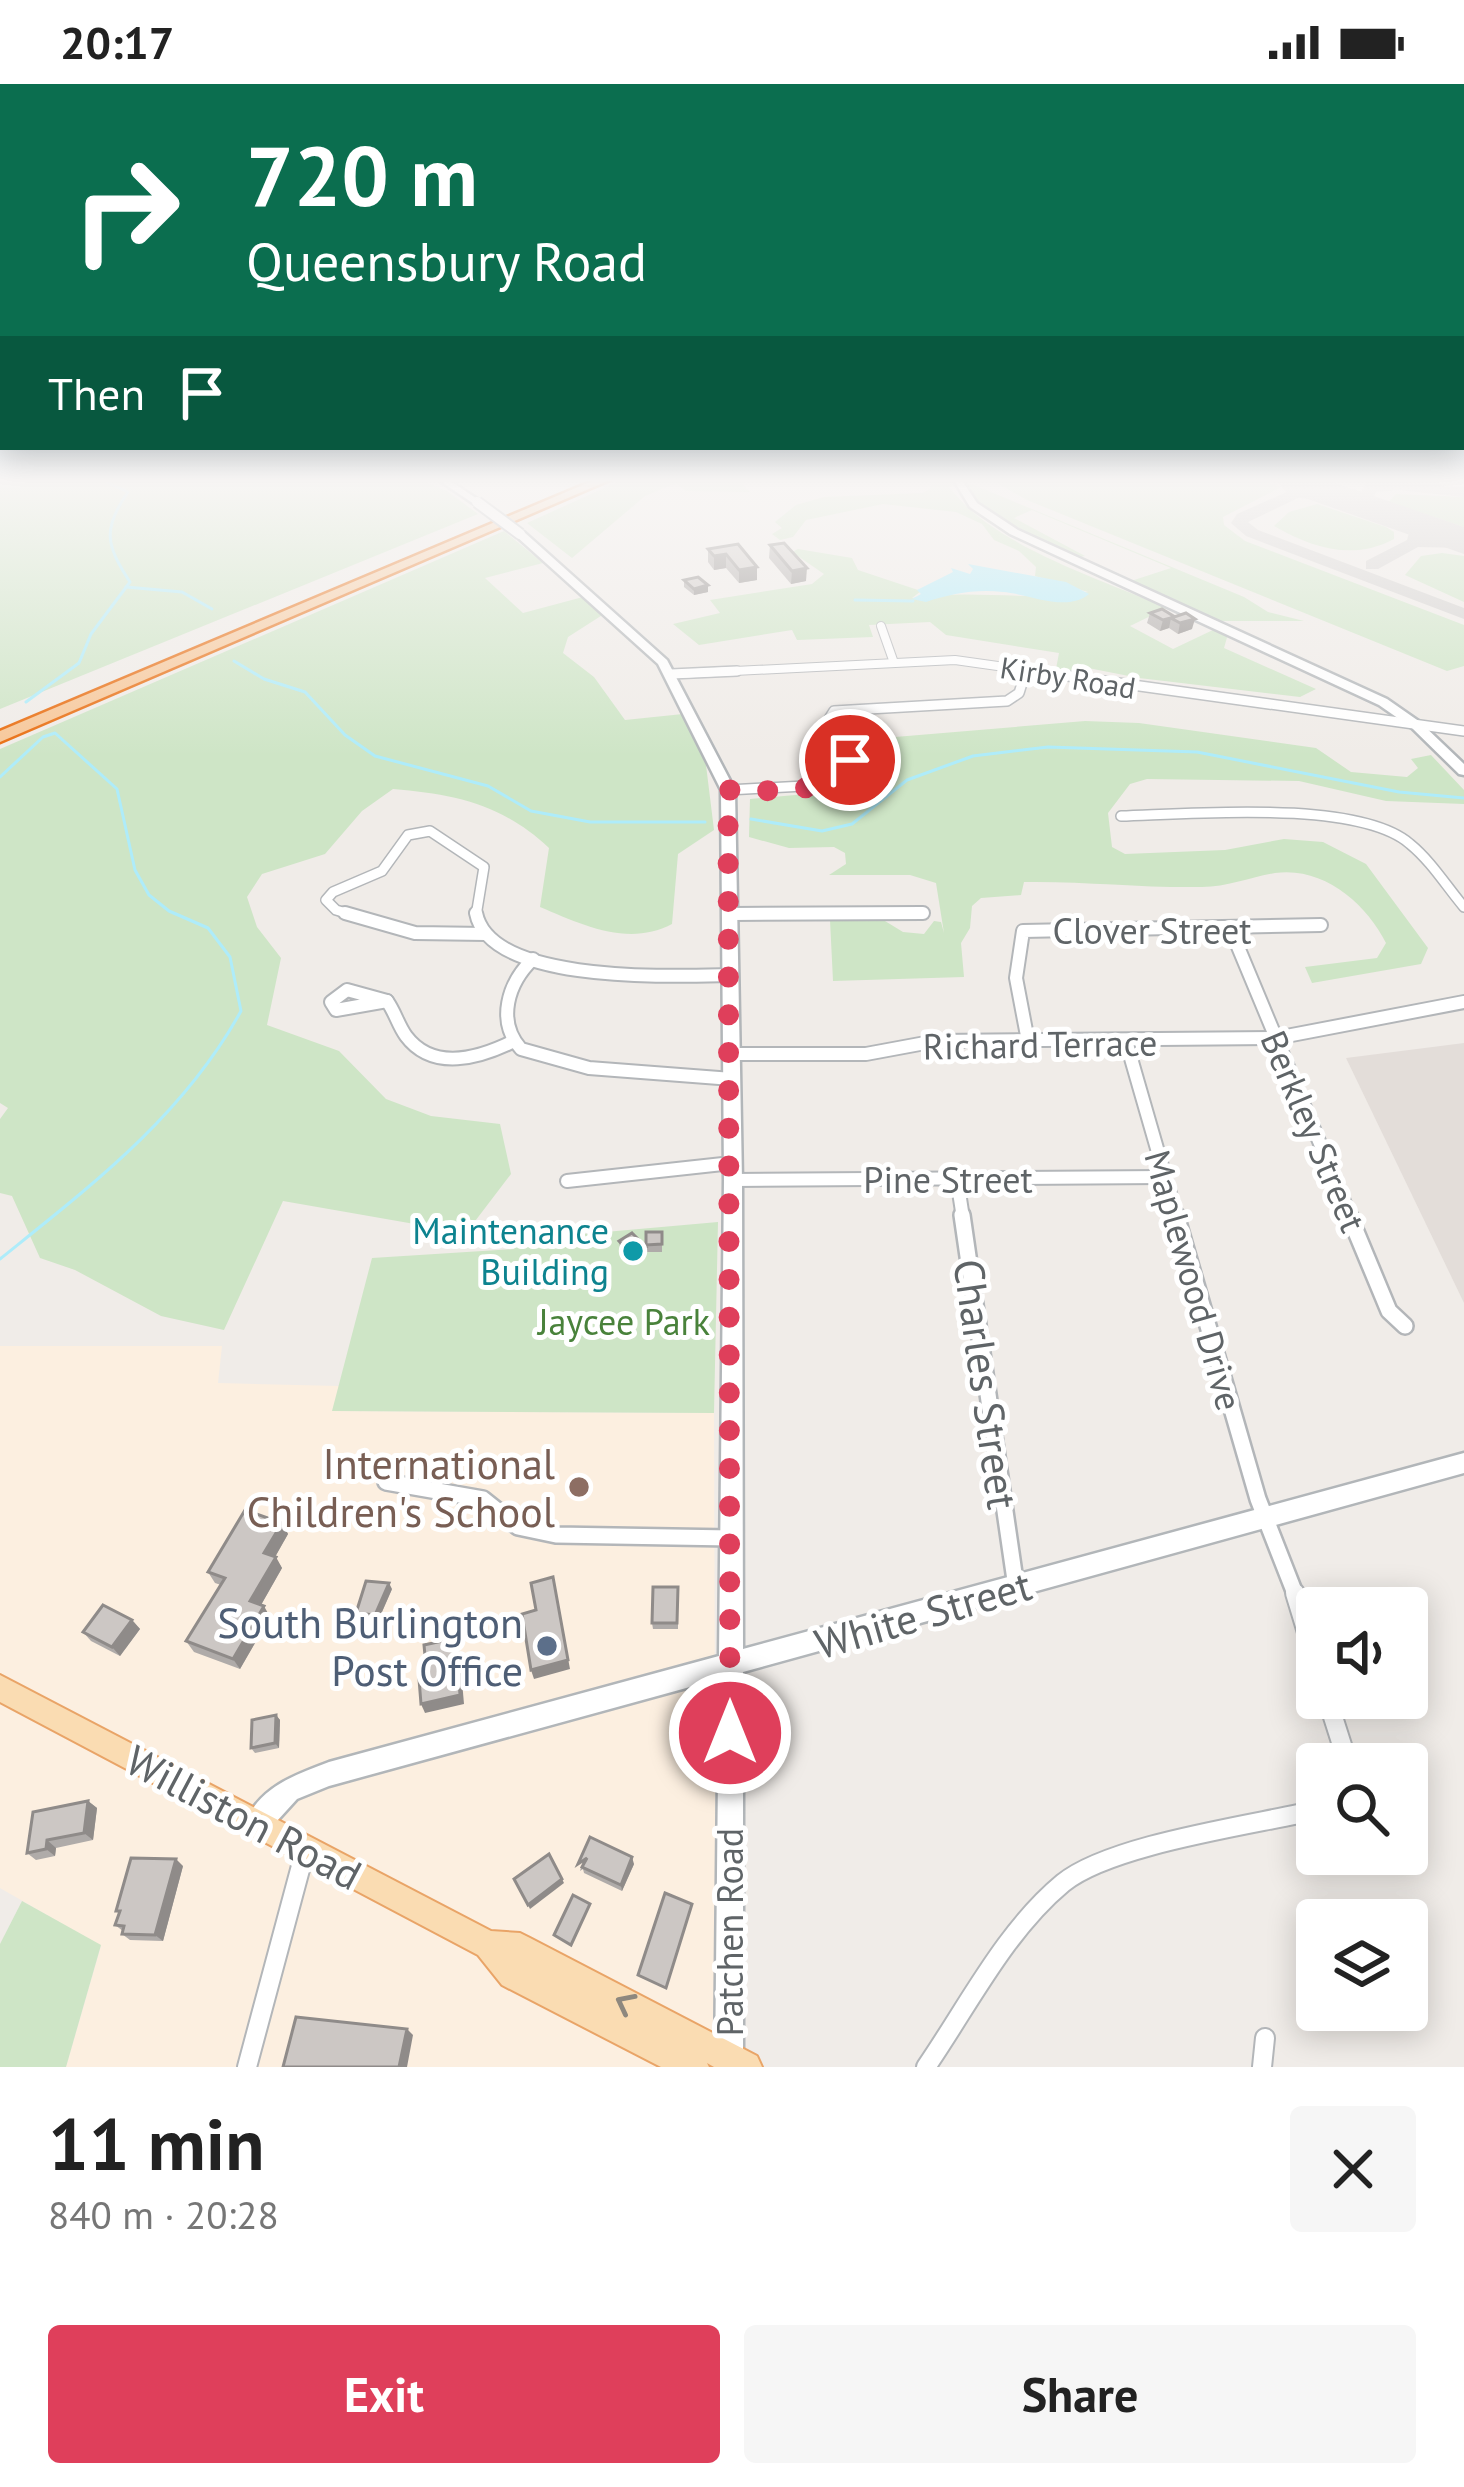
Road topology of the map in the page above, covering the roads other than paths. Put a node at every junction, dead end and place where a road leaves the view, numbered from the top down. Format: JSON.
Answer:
{"nodes":[{"id":1,"x":357,"y":572,"type":"edge"},
{"id":2,"x":387,"y":572,"type":"edge"},
{"id":3,"x":563,"y":572,"type":"edge"},
{"id":4,"x":1104,"y":572,"type":"edge"},
{"id":5,"x":881,"y":626,"type":"dead end"},
{"id":6,"x":893,"y":660,"type":"junction"},
{"id":7,"x":1026,"y":670,"type":"junction"},
{"id":8,"x":671,"y":674,"type":"junction"},
{"id":9,"x":0,"y":722,"type":"edge"},
{"id":10,"x":1416,"y":725,"type":"junction"},
{"id":11,"x":1464,"y":731,"type":"edge"},
{"id":12,"x":0,"y":737,"type":"edge"},
{"id":13,"x":1464,"y":771,"type":"edge"},
{"id":14,"x":728,"y":790,"type":"junction"},
{"id":15,"x":1121,"y":816,"type":"dead end"},
{"id":16,"x":1464,"y":907,"type":"edge"},
{"id":17,"x":923,"y":913,"type":"dead end"},
{"id":18,"x":732,"y":914,"type":"junction"},
{"id":19,"x":1321,"y":925,"type":"dead end"},
{"id":20,"x":1231,"y":930,"type":"junction"},
{"id":21,"x":486,"y":934,"type":"junction"},
{"id":22,"x":533,"y":959,"type":"junction"},
{"id":23,"x":732,"y":975,"type":"junction"},
{"id":24,"x":388,"y":1001,"type":"dead end"},
{"id":25,"x":1464,"y":1002,"type":"edge"},
{"id":26,"x":1276,"y":1038,"type":"junction"},
{"id":27,"x":514,"y":1041,"type":"junction"},
{"id":28,"x":1126,"y":1041,"type":"junction"},
{"id":29,"x":1028,"y":1042,"type":"junction"},
{"id":30,"x":732,"y":1054,"type":"junction"},
{"id":31,"x":732,"y":1079,"type":"junction"},
{"id":32,"x":733,"y":1171,"type":"junction"},
{"id":33,"x":1164,"y":1177,"type":"junction"},
{"id":34,"x":957,"y":1179,"type":"junction"},
{"id":35,"x":567,"y":1181,"type":"dead end"},
{"id":36,"x":1405,"y":1326,"type":"dead end"},
{"id":37,"x":1464,"y":1463,"type":"edge"},
{"id":38,"x":386,"y":1481,"type":"dead end"},
{"id":39,"x":1265,"y":1518,"type":"junction"},
{"id":40,"x":731,"y":1538,"type":"junction"},
{"id":41,"x":1016,"y":1588,"type":"junction"},
{"id":42,"x":1296,"y":1597,"type":"edge"},
{"id":43,"x":731,"y":1667,"type":"junction"},
{"id":44,"x":0,"y":1688,"type":"edge"},
{"id":45,"x":1296,"y":1815,"type":"edge"},
{"id":46,"x":257,"y":1824,"type":"junction"},
{"id":47,"x":305,"y":1850,"type":"junction"},
{"id":48,"x":488,"y":1945,"type":"junction"},
{"id":49,"x":1264,"y":2038,"type":"dead end"},
{"id":50,"x":735,"y":2064,"type":"edge"},
{"id":51,"x":247,"y":2067,"type":"edge"},
{"id":52,"x":693,"y":2067,"type":"edge"},
{"id":53,"x":926,"y":2067,"type":"edge"},
{"id":54,"x":1262,"y":2067,"type":"edge"}],
"edges":[{"from":1,"to":9,"type":"highway"},
{"from":2,"to":12,"type":"highway"},
{"from":3,"to":8,"type":"street","name":"Patchen Road","bridge":true},
{"from":4,"to":10,"type":"street"},
{"from":5,"to":6,"type":"street"},
{"from":6,"to":7,"type":"street","name":"Kirby Road"},
{"from":6,"to":8,"type":"street","name":"Kirby Road"},
{"from":7,"to":10,"type":"street","name":"Kirby Road"},
{"from":7,"to":14,"type":"street"},
{"from":8,"to":14,"type":"street","name":"Patchen Road"},
{"from":10,"to":11,"type":"street","name":"Kirby Road"},
{"from":10,"to":13,"type":"street"},
{"from":14,"to":18,"type":"street","name":"Patchen Road"},
{"from":15,"to":16,"type":"street"},
{"from":17,"to":18,"type":"street"},
{"from":18,"to":23,"type":"street","name":"Patchen Road"},
{"from":19,"to":20,"type":"street","name":"Clover Street"},
{"from":20,"to":26,"type":"street","name":"Berkley Street"},
{"from":20,"to":29,"type":"street","name":"Clover Street"},
{"from":21,"to":21,"type":"street"},
{"from":21,"to":22,"type":"street"},
{"from":22,"to":23,"type":"street"},
{"from":22,"to":27,"type":"street"},
{"from":23,"to":30,"type":"street","name":"Patchen Road"},
{"from":24,"to":27,"type":"street"},
{"from":25,"to":26,"type":"street","name":"Richard Terrace"},
{"from":26,"to":28,"type":"street","name":"Richard Terrace"},
{"from":26,"to":36,"type":"street","name":"Berkley Street"},
{"from":27,"to":31,"type":"street"},
{"from":28,"to":29,"type":"street","name":"Richard Terrace"},
{"from":28,"to":33,"type":"street","name":"Maplewood Drive"},
{"from":29,"to":30,"type":"street","name":"Richard Terrace"},
{"from":30,"to":31,"type":"street","name":"Patchen Road"},
{"from":31,"to":32,"type":"street","name":"Patchen Road"},
{"from":32,"to":34,"type":"street","name":"Pine Street"},
{"from":32,"to":35,"type":"street","name":"Pine Street"},
{"from":32,"to":40,"type":"street","name":"Patchen Road"},
{"from":33,"to":34,"type":"street","name":"Pine Street"},
{"from":33,"to":39,"type":"street","name":"Maplewood Drive"},
{"from":34,"to":41,"type":"street","name":"Charles Street"},
{"from":37,"to":39,"type":"street","name":"White Street"},
{"from":38,"to":40,"type":"street"},
{"from":39,"to":41,"type":"street","name":"White Street"},
{"from":39,"to":42,"type":"street","name":"Maplewood Drive"},
{"from":40,"to":43,"type":"street","name":"Patchen Road"},
{"from":41,"to":43,"type":"street","name":"White Street"},
{"from":43,"to":46,"type":"street","name":"White Street"},
{"from":43,"to":50,"type":"street","name":"Patchen Road"},
{"from":44,"to":46,"type":"main road","name":"Williston Road"},
{"from":45,"to":53,"type":"street"},
{"from":46,"to":47,"type":"main road","name":"Williston Road"},
{"from":47,"to":48,"type":"main road","name":"Williston Road"},
{"from":47,"to":51,"type":"street"},
{"from":50,"to":48,"type":"main road","name":"Williston Road","one_way":true},
{"from":48,"to":52,"type":"main road","name":"Williston Road"},
{"from":49,"to":54,"type":"street"}]}
